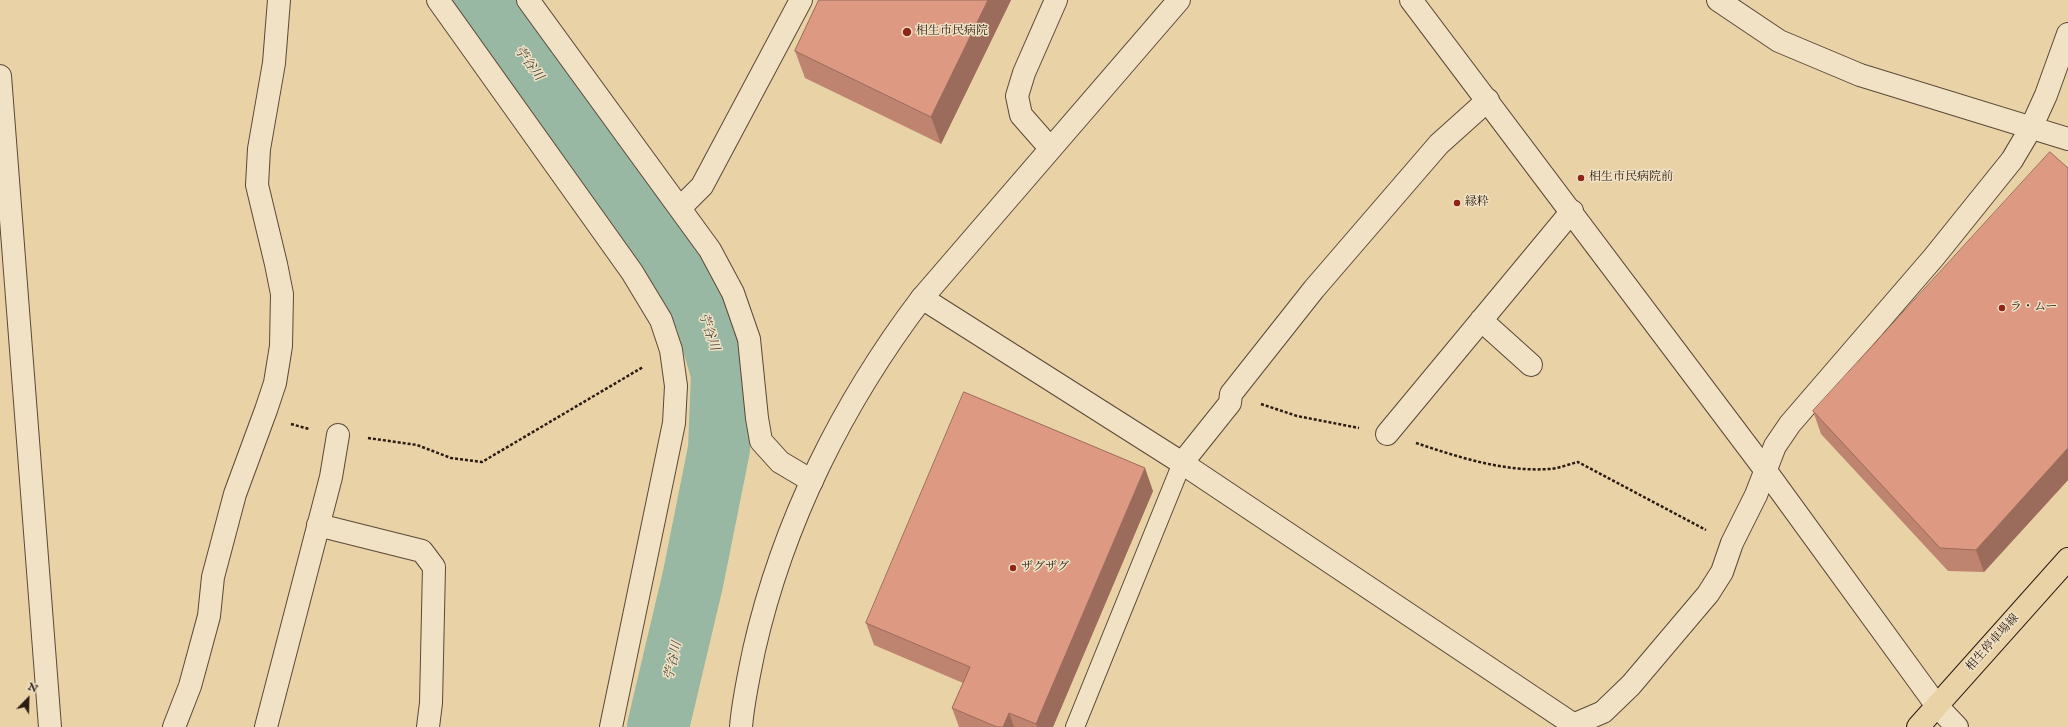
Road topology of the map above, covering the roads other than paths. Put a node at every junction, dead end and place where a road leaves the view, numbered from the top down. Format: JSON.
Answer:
{"nodes":[{"id":1,"x":279,"y":0,"type":"edge"},
{"id":2,"x":438,"y":0,"type":"edge"},
{"id":3,"x":801,"y":0,"type":"edge"},
{"id":4,"x":1056,"y":0,"type":"edge"},
{"id":5,"x":1179,"y":0,"type":"edge"},
{"id":6,"x":1412,"y":0,"type":"edge"},
{"id":7,"x":1718,"y":0,"type":"edge"},
{"id":8,"x":539,"y":5,"type":"edge"},
{"id":9,"x":2068,"y":34,"type":"edge"},
{"id":10,"x":0,"y":76,"type":"edge"},
{"id":11,"x":1488,"y":100,"type":"junction"},
{"id":12,"x":2031,"y":128,"type":"junction"},
{"id":13,"x":2068,"y":139,"type":"edge"},
{"id":14,"x":1050,"y":148,"type":"junction"},
{"id":15,"x":680,"y":208,"type":"junction"},
{"id":16,"x":1572,"y":211,"type":"junction"},
{"id":17,"x":922,"y":298,"type":"junction"},
{"id":18,"x":1481,"y":320,"type":"junction"},
{"id":19,"x":1531,"y":365,"type":"dead end"},
{"id":20,"x":1387,"y":434,"type":"road end"},
{"id":21,"x":338,"y":435,"type":"road end"},
{"id":22,"x":1182,"y":463,"type":"junction"},
{"id":23,"x":1766,"y":471,"type":"junction"},
{"id":24,"x":812,"y":481,"type":"junction"},
{"id":25,"x":318,"y":525,"type":"junction"},
{"id":26,"x":2068,"y":559,"type":"edge"},
{"id":27,"x":1937,"y":706,"type":"junction"},
{"id":28,"x":1573,"y":726,"type":"edge"},
{"id":29,"x":50,"y":727,"type":"edge"},
{"id":30,"x":174,"y":727,"type":"edge"},
{"id":31,"x":266,"y":727,"type":"edge"},
{"id":32,"x":428,"y":727,"type":"edge"},
{"id":33,"x":611,"y":727,"type":"edge"},
{"id":34,"x":741,"y":727,"type":"edge"},
{"id":35,"x":1075,"y":727,"type":"edge"},
{"id":36,"x":1918,"y":727,"type":"edge"},
{"id":37,"x":1957,"y":727,"type":"edge"}],
"edges":[{"from":1,"to":30,"type":"street"},
{"from":2,"to":33,"type":"street"},
{"from":3,"to":15,"type":"street"},
{"from":4,"to":14,"type":"street"},
{"from":5,"to":14,"type":"street"},
{"from":6,"to":11,"type":"street"},
{"from":7,"to":12,"type":"street"},
{"from":8,"to":15,"type":"street"},
{"from":9,"to":12,"type":"street"},
{"from":10,"to":29,"type":"street"},
{"from":11,"to":16,"type":"street"},
{"from":11,"to":22,"type":"street"},
{"from":12,"to":13,"type":"street"},
{"from":12,"to":23,"type":"street"},
{"from":14,"to":17,"type":"street"},
{"from":15,"to":24,"type":"street"},
{"from":16,"to":18,"type":"street"},
{"from":16,"to":23,"type":"street"},
{"from":17,"to":22,"type":"street"},
{"from":17,"to":24,"type":"street"},
{"from":18,"to":19,"type":"street"},
{"from":18,"to":20,"type":"street"},
{"from":21,"to":25,"type":"street"},
{"from":22,"to":28,"type":"street"},
{"from":22,"to":35,"type":"lane"},
{"from":23,"to":27,"type":"street"},
{"from":23,"to":28,"type":"street"},
{"from":24,"to":34,"type":"street"},
{"from":25,"to":31,"type":"street"},
{"from":25,"to":32,"type":"street"},
{"from":26,"to":27,"type":"main road","name":"相生停車場線"},
{"from":27,"to":36,"type":"main road","name":"相生停車場線"},
{"from":27,"to":37,"type":"street"}]}
